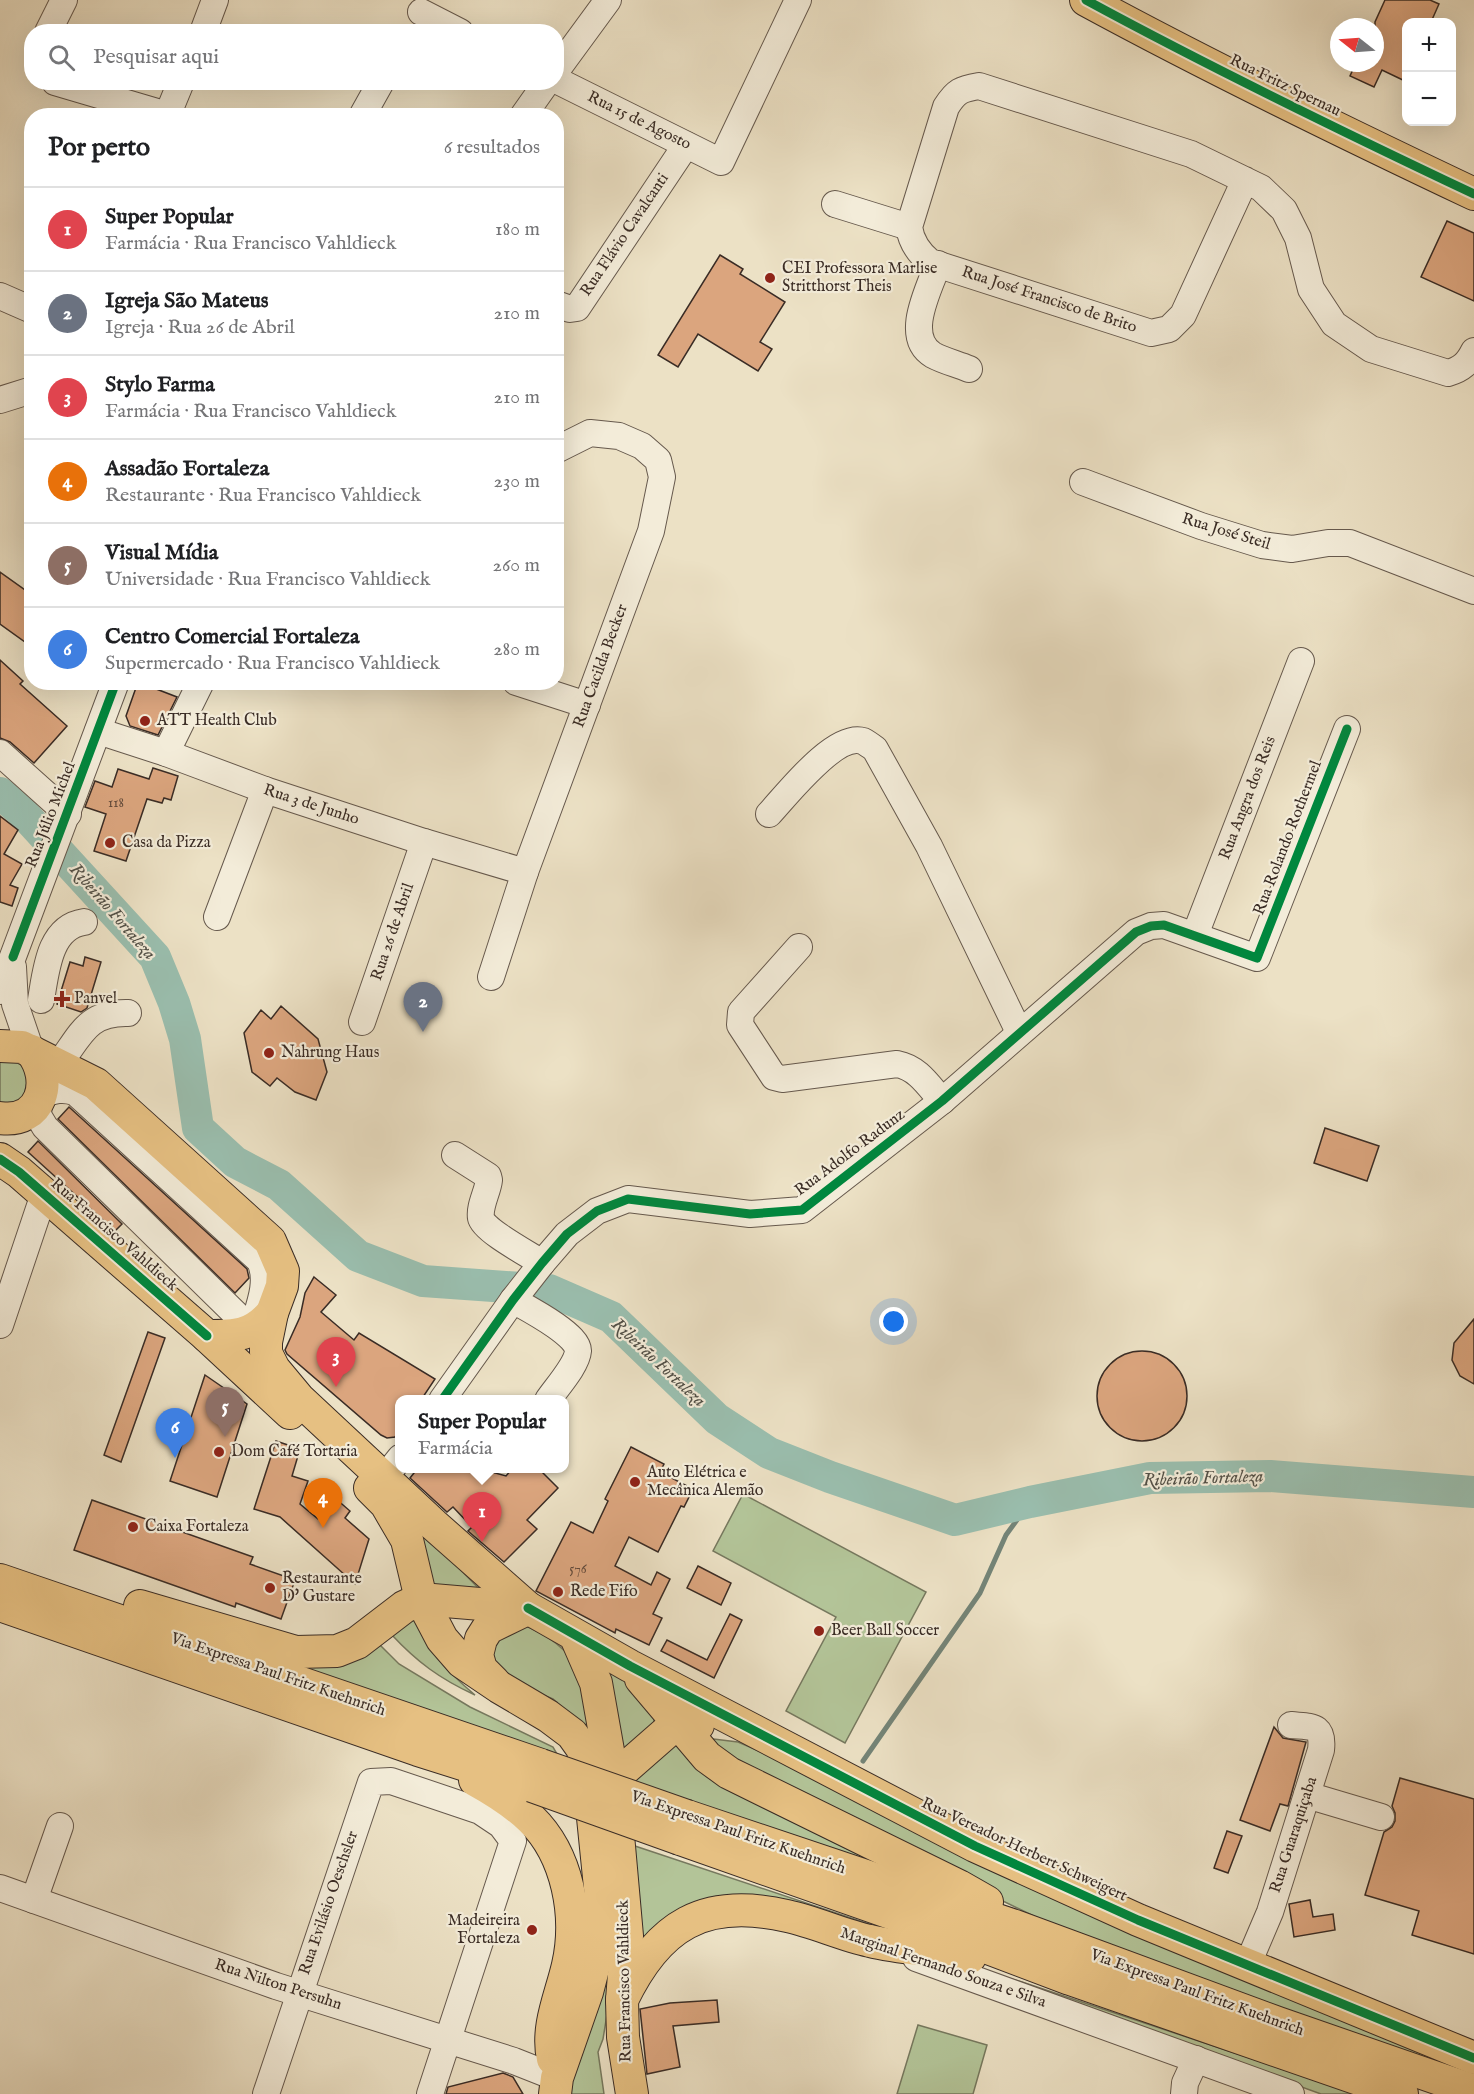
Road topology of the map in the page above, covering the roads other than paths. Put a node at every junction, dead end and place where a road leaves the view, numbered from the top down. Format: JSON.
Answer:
{"nodes":[{"id":1,"x":64,"y":0,"type":"edge"},
{"id":2,"x":216,"y":0,"type":"edge"},
{"id":3,"x":608,"y":0,"type":"edge"},
{"id":4,"x":798,"y":0,"type":"edge"},
{"id":5,"x":1086,"y":0,"type":"edge"},
{"id":6,"x":419,"y":14,"type":"edge"},
{"id":7,"x":52,"y":24,"type":"edge"},
{"id":8,"x":206,"y":24,"type":"edge"},
{"id":9,"x":442,"y":24,"type":"edge"},
{"id":10,"x":564,"y":60,"type":"edge"},
{"id":11,"x":564,"y":84,"type":"edge"},
{"id":12,"x":82,"y":90,"type":"edge"},
{"id":13,"x":178,"y":90,"type":"edge"},
{"id":14,"x":377,"y":90,"type":"edge"},
{"id":15,"x":541,"y":90,"type":"edge"},
{"id":16,"x":143,"y":108,"type":"edge"},
{"id":17,"x":170,"y":108,"type":"edge"},
{"id":18,"x":366,"y":108,"type":"edge"},
{"id":19,"x":529,"y":108,"type":"edge"},
{"id":20,"x":686,"y":145,"type":"junction"},
{"id":21,"x":1245,"y":180,"type":"junction"},
{"id":22,"x":1474,"y":194,"type":"edge"},
{"id":23,"x":835,"y":204,"type":"dead end"},
{"id":24,"x":909,"y":227,"type":"junction"},
{"id":25,"x":938,"y":264,"type":"junction"},
{"id":26,"x":0,"y":296,"type":"edge"},
{"id":27,"x":24,"y":306,"type":"edge"},
{"id":28,"x":564,"y":307,"type":"edge"},
{"id":29,"x":1474,"y":351,"type":"edge"},
{"id":30,"x":969,"y":369,"type":"dead end"},
{"id":31,"x":24,"y":392,"type":"edge"},
{"id":32,"x":0,"y":400,"type":"edge"},
{"id":33,"x":564,"y":446,"type":"edge"},
{"id":34,"x":1083,"y":482,"type":"dead end"},
{"id":35,"x":1474,"y":591,"type":"edge"},
{"id":36,"x":1301,"y":661,"type":"dead end"},
{"id":37,"x":113,"y":690,"type":"edge"},
{"id":38,"x":197,"y":690,"type":"edge"},
{"id":39,"x":541,"y":690,"type":"edge"},
{"id":40,"x":587,"y":705,"type":"junction"},
{"id":41,"x":1347,"y":729,"type":"dead end"},
{"id":42,"x":98,"y":731,"type":"junction"},
{"id":43,"x":0,"y":753,"type":"edge"},
{"id":44,"x":166,"y":753,"type":"junction"},
{"id":45,"x":266,"y":790,"type":"junction"},
{"id":46,"x":769,"y":814,"type":"dead end"},
{"id":47,"x":65,"y":822,"type":"junction"},
{"id":48,"x":424,"y":842,"type":"junction"},
{"id":49,"x":525,"y":872,"type":"junction"},
{"id":50,"x":217,"y":917,"type":"dead end"},
{"id":51,"x":84,"y":922,"type":"dead end"},
{"id":52,"x":1195,"y":935,"type":"junction"},
{"id":53,"x":799,"y":947,"type":"dead end"},
{"id":54,"x":15,"y":953,"type":"junction"},
{"id":55,"x":1257,"y":958,"type":"joint"},
{"id":56,"x":47,"y":963,"type":"junction"},
{"id":57,"x":491,"y":977,"type":"dead end"},
{"id":58,"x":0,"y":991,"type":"edge"},
{"id":59,"x":41,"y":1000,"type":"dead end"},
{"id":60,"x":128,"y":1013,"type":"dead end"},
{"id":61,"x":362,"y":1022,"type":"dead end"},
{"id":62,"x":1019,"y":1032,"type":"junction"},
{"id":63,"x":0,"y":1046,"type":"edge"},
{"id":64,"x":31,"y":1051,"type":"junction"},
{"id":65,"x":59,"y":1064,"type":"junction"},
{"id":66,"x":39,"y":1100,"type":"junction"},
{"id":67,"x":942,"y":1101,"type":"junction"},
{"id":68,"x":0,"y":1118,"type":"edge"},
{"id":69,"x":0,"y":1137,"type":"edge"},
{"id":70,"x":455,"y":1155,"type":"dead end"},
{"id":71,"x":10,"y":1166,"type":"edge"},
{"id":72,"x":44,"y":1194,"type":"junction"},
{"id":73,"x":538,"y":1269,"type":"junction"},
{"id":74,"x":515,"y":1297,"type":"junction"},
{"id":75,"x":0,"y":1325,"type":"edge"},
{"id":76,"x":263,"y":1328,"type":"junction"},
{"id":77,"x":207,"y":1336,"type":"junction"},
{"id":78,"x":446,"y":1395,"type":"edge"},
{"id":79,"x":551,"y":1395,"type":"edge"},
{"id":80,"x":392,"y":1468,"type":"edge"},
{"id":81,"x":396,"y":1473,"type":"edge"},
{"id":82,"x":0,"y":1564,"type":"edge"},
{"id":83,"x":0,"y":1580,"type":"edge"},
{"id":84,"x":421,"y":1599,"type":"junction"},
{"id":85,"x":0,"y":1605,"type":"edge"},
{"id":86,"x":528,"y":1608,"type":"junction"},
{"id":87,"x":576,"y":1637,"type":"junction"},
{"id":88,"x":630,"y":1666,"type":"junction"},
{"id":89,"x":499,"y":1687,"type":"junction"},
{"id":90,"x":677,"y":1723,"type":"junction"},
{"id":91,"x":1291,"y":1725,"type":"dead end"},
{"id":92,"x":754,"y":1731,"type":"junction"},
{"id":93,"x":418,"y":1750,"type":"junction"},
{"id":94,"x":537,"y":1776,"type":"junction"},
{"id":95,"x":613,"y":1779,"type":"junction"},
{"id":96,"x":1307,"y":1795,"type":"junction"},
{"id":97,"x":1381,"y":1817,"type":"dead end"},
{"id":98,"x":60,"y":1826,"type":"dead end"},
{"id":99,"x":684,"y":1828,"type":"junction"},
{"id":100,"x":0,"y":1888,"type":"edge"},
{"id":101,"x":34,"y":1900,"type":"junction"},
{"id":102,"x":1015,"y":1926,"type":"junction"},
{"id":103,"x":870,"y":1941,"type":"junction"},
{"id":104,"x":1247,"y":1965,"type":"junction"},
{"id":105,"x":1070,"y":1979,"type":"junction"},
{"id":106,"x":298,"y":1993,"type":"junction"},
{"id":107,"x":622,"y":2000,"type":"junction"},
{"id":108,"x":448,"y":2040,"type":"junction"},
{"id":109,"x":1474,"y":2058,"type":"edge"},
{"id":110,"x":1196,"y":2059,"type":"junction"},
{"id":111,"x":556,"y":2086,"type":"edge"},
{"id":112,"x":1474,"y":2091,"type":"edge"},
{"id":113,"x":266,"y":2094,"type":"edge"},
{"id":114,"x":430,"y":2094,"type":"edge"},
{"id":115,"x":632,"y":2094,"type":"edge"},
{"id":116,"x":1184,"y":2094,"type":"edge"},
{"id":117,"x":1291,"y":2094,"type":"edge"},
{"id":118,"x":1402,"y":2094,"type":"edge"}],
"edges":[{"from":1,"to":7,"type":"street"},
{"from":2,"to":8,"type":"street"},
{"from":3,"to":10,"type":"street"},
{"from":4,"to":20,"type":"street","name":"Rua 15 de Agosto"},
{"from":5,"to":22,"type":"main road","name":"Rua Fritz Spernau"},
{"from":6,"to":9,"type":"street"},
{"from":11,"to":20,"type":"street","name":"Rua 15 de Agosto"},
{"from":12,"to":16,"type":"street"},
{"from":13,"to":17,"type":"street"},
{"from":14,"to":18,"type":"street"},
{"from":15,"to":19,"type":"street"},
{"from":20,"to":28,"type":"street","name":"Rua Flávio Cavalcanti"},
{"from":21,"to":24,"type":"street"},
{"from":21,"to":25,"type":"street","name":"Rua José Francisco de Brito"},
{"from":21,"to":29,"type":"street"},
{"from":23,"to":24,"type":"street"},
{"from":24,"to":25,"type":"street","name":"Rua José Francisco de Brito"},
{"from":25,"to":30,"type":"street"},
{"from":26,"to":27,"type":"street"},
{"from":31,"to":32,"type":"street"},
{"from":33,"to":40,"type":"street","name":"Rua Cacilda Becker"},
{"from":34,"to":35,"type":"street","name":"Rua José Steil"},
{"from":36,"to":52,"type":"street","name":"Rua Angra dos Reis"},
{"from":37,"to":42,"type":"street","name":"Rua Júlio Michel"},
{"from":38,"to":44,"type":"street"},
{"from":39,"to":40,"type":"street"},
{"from":40,"to":49,"type":"street","name":"Rua Cacilda Becker"},
{"from":41,"to":55,"type":"street","name":"Rua Rolando Rothermel"},
{"from":42,"to":44,"type":"street","name":"Rua 3 de Junho"},
{"from":42,"to":47,"type":"street","name":"Rua Júlio Michel"},
{"from":43,"to":47,"type":"street"},
{"from":44,"to":45,"type":"street","name":"Rua 3 de Junho"},
{"from":45,"to":48,"type":"street","name":"Rua 3 de Junho"},
{"from":45,"to":50,"type":"street"},
{"from":46,"to":62,"type":"street"},
{"from":47,"to":54,"type":"street","name":"Rua Júlio Michel"},
{"from":48,"to":49,"type":"street","name":"Rua 3 de Junho"},
{"from":48,"to":61,"type":"street","name":"Rua 26 de Abril"},
{"from":49,"to":57,"type":"street","name":"Rua Cacilda Becker"},
{"from":51,"to":56,"type":"street"},
{"from":52,"to":55,"type":"street","name":"Rua Adolfo Radunz"},
{"from":52,"to":62,"type":"street","name":"Rua Adolfo Radunz"},
{"from":53,"to":67,"type":"street"},
{"from":54,"to":56,"type":"street"},
{"from":54,"to":58,"type":"street","name":"Rua Júlio Michel"},
{"from":54,"to":64,"type":"street","name":"Rua Júlio Michel"},
{"from":56,"to":59,"type":"street"},
{"from":60,"to":65,"type":"street"},
{"from":62,"to":67,"type":"street","name":"Rua Adolfo Radunz"},
{"from":63,"to":64,"type":"main road"},
{"from":64,"to":65,"type":"main road"},
{"from":64,"to":66,"type":"main road"},
{"from":65,"to":76,"type":"main road"},
{"from":66,"to":68,"type":"main road"},
{"from":66,"to":76,"type":"street"},
{"from":66,"to":76,"type":"street"},
{"from":67,"to":73,"type":"street","name":"Rua Adolfo Radunz"},
{"from":69,"to":71,"type":"main road","name":"Rua Francisco Vahldieck"},
{"from":70,"to":73,"type":"street"},
{"from":71,"to":72,"type":"main road","name":"Rua Francisco Vahldieck"},
{"from":72,"to":75,"type":"street"},
{"from":72,"to":77,"type":"main road","name":"Rua Francisco Vahldieck"},
{"from":73,"to":74,"type":"street","name":"Rua Adolfo Radunz"},
{"from":74,"to":78,"type":"street","name":"Rua Adolfo Radunz"},
{"from":74,"to":79,"type":"street"},
{"from":76,"to":77,"type":"main road"},
{"from":76,"to":80,"type":"main road"},
{"from":77,"to":84,"type":"main road","name":"Rua Francisco Vahldieck"},
{"from":81,"to":86,"type":"main road"},
{"from":82,"to":84,"type":"main road"},
{"from":83,"to":94,"type":"main road","name":"Via Expressa Paul Fritz Kuehnrich"},
{"from":84,"to":86,"type":"main road"},
{"from":84,"to":89,"type":"main road","name":"Rua Francisco Vahldieck"},
{"from":85,"to":93,"type":"main road","name":"Via Expressa Paul Fritz Kuehnrich"},
{"from":86,"to":87,"type":"main road"},
{"from":86,"to":89,"type":"main road"},
{"from":87,"to":88,"type":"main road","name":"Rua Vereador Herbert Schweigert"},
{"from":87,"to":95,"type":"main road","name":"Rua Francisco Vahldieck"},
{"from":88,"to":90,"type":"main road"},
{"from":88,"to":92,"type":"main road","name":"Rua Vereador Herbert Schweigert"},
{"from":89,"to":111,"type":"main road","name":"Rua Francisco Vahldieck"},
{"from":90,"to":92,"type":"main road"},
{"from":90,"to":95,"type":"main road"},
{"from":90,"to":102,"type":"main road"},
{"from":91,"to":96,"type":"street","name":"Rua Guaraquiçaba"},
{"from":92,"to":104,"type":"main road","name":"Rua Vereador Herbert Schweigert"},
{"from":93,"to":94,"type":"main road","name":"Via Expressa Paul Fritz Kuehnrich"},
{"from":93,"to":111,"type":"main road"},
{"from":94,"to":99,"type":"main road","name":"Via Expressa Paul Fritz Kuehnrich","bridge":true},
{"from":95,"to":107,"type":"main road","name":"Rua Francisco Vahldieck"},
{"from":96,"to":97,"type":"street"},
{"from":96,"to":104,"type":"street","name":"Rua Guaraquiçaba"},
{"from":98,"to":101,"type":"street"},
{"from":99,"to":102,"type":"main road","name":"Via Expressa Paul Fritz Kuehnrich"},
{"from":99,"to":105,"type":"main road","name":"Via Expressa Paul Fritz Kuehnrich"},
{"from":100,"to":101,"type":"street","name":"Rua Nilton Persuhn"},
{"from":101,"to":106,"type":"street","name":"Rua Nilton Persuhn"},
{"from":102,"to":112,"type":"main road","name":"Via Expressa Paul Fritz Kuehnrich"},
{"from":103,"to":105,"type":"main road"},
{"from":103,"to":107,"type":"main road","name":"Marginal Fernando Souza e Silva"},
{"from":103,"to":110,"type":"street","name":"Marginal Fernando Souza e Silva"},
{"from":104,"to":109,"type":"main road","name":"Rua Vereador Herbert Schweigert"},
{"from":105,"to":118,"type":"main road","name":"Via Expressa Paul Fritz Kuehnrich"},
{"from":106,"to":108,"type":"street","name":"Rua Nilton Persuhn"},
{"from":106,"to":108,"type":"street","name":"Rua Evilásio Oeschsler"},
{"from":106,"to":113,"type":"street","name":"Rua Evilásio Oeschsler"},
{"from":107,"to":115,"type":"main road","name":"Rua Francisco Vahldieck"},
{"from":108,"to":111,"type":"street","name":"Rua Nilton Persuhn"},
{"from":108,"to":114,"type":"street"},
{"from":110,"to":116,"type":"street"},
{"from":110,"to":117,"type":"street","name":"Marginal Fernando Souza e Silva"}]}
